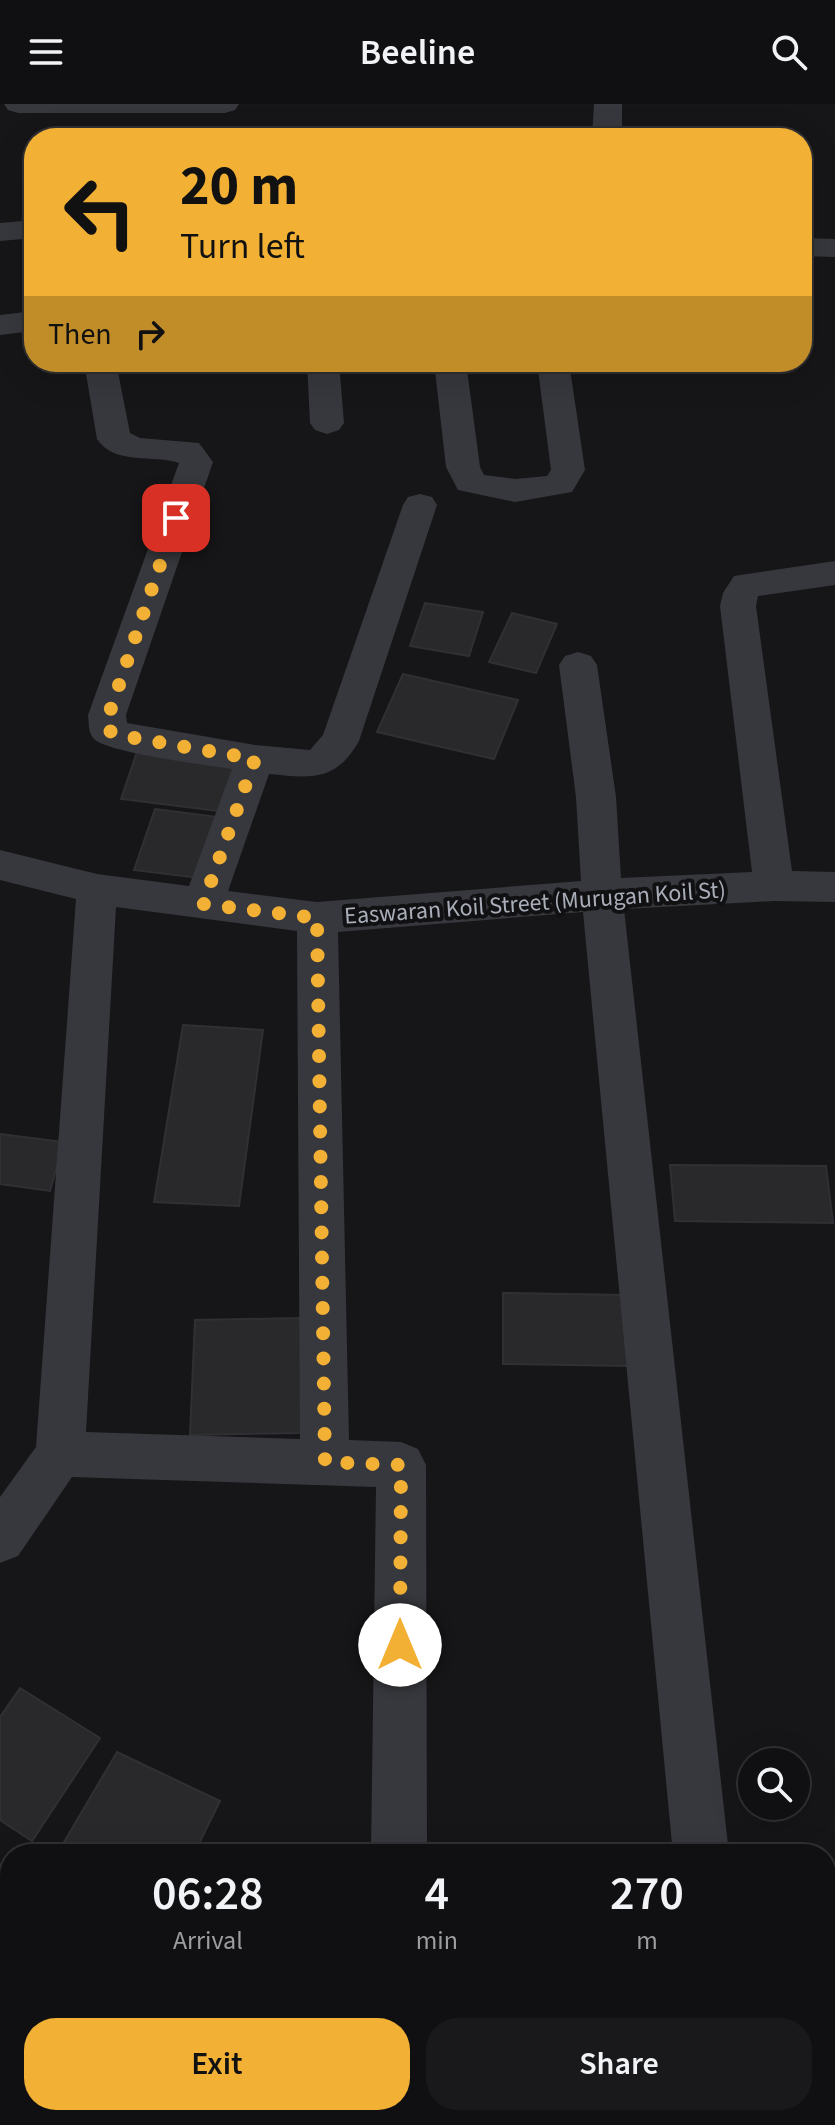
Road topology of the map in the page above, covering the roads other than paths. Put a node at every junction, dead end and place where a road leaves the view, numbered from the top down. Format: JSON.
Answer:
{"nodes":[{"id":1,"x":18,"y":104,"type":"edge"},
{"id":2,"x":225,"y":104,"type":"edge"},
{"id":3,"x":608,"y":104,"type":"edge"},
{"id":4,"x":607,"y":128,"type":"edge"},
{"id":5,"x":24,"y":230,"type":"edge"},
{"id":6,"x":0,"y":232,"type":"edge"},
{"id":7,"x":812,"y":247,"type":"edge"},
{"id":8,"x":835,"y":248,"type":"edge"},
{"id":9,"x":24,"y":322,"type":"edge"},
{"id":10,"x":0,"y":325,"type":"edge"},
{"id":11,"x":102,"y":372,"type":"edge"},
{"id":12,"x":324,"y":372,"type":"edge"},
{"id":13,"x":451,"y":372,"type":"edge"},
{"id":14,"x":554,"y":372,"type":"edge"},
{"id":15,"x":327,"y":423,"type":"dead end"},
{"id":16,"x":420,"y":505,"type":"dead end"},
{"id":17,"x":835,"y":573,"type":"edge"},
{"id":18,"x":578,"y":665,"type":"dead end"},
{"id":19,"x":255,"y":759,"type":"junction"},
{"id":20,"x":0,"y":865,"type":"edge"},
{"id":21,"x":774,"y":886,"type":"junction"},
{"id":22,"x":835,"y":887,"type":"edge"},
{"id":23,"x":97,"y":889,"type":"junction"},
{"id":24,"x":602,"y":895,"type":"junction"},
{"id":25,"x":203,"y":904,"type":"junction"},
{"id":26,"x":317,"y":918,"type":"junction"},
{"id":27,"x":60,"y":1454,"type":"junction"},
{"id":28,"x":325,"y":1462,"type":"junction"},
{"id":29,"x":0,"y":1539,"type":"edge"},
{"id":30,"x":399,"y":1844,"type":"edge"},
{"id":31,"x":700,"y":1844,"type":"edge"}],
"edges":[{"from":1,"to":2,"type":"street"},
{"from":3,"to":4,"type":"street"},
{"from":5,"to":6,"type":"street"},
{"from":7,"to":8,"type":"street"},
{"from":9,"to":10,"type":"street"},
{"from":11,"to":19,"type":"street"},
{"from":12,"to":15,"type":"street"},
{"from":13,"to":14,"type":"street"},
{"from":16,"to":19,"type":"street"},
{"from":17,"to":21,"type":"street"},
{"from":18,"to":24,"type":"street"},
{"from":19,"to":25,"type":"street"},
{"from":20,"to":23,"type":"street","name":"Easwaran Koil Street (Murugan Koil St)"},
{"from":21,"to":22,"type":"street","name":"Easwaran Koil Street (Murugan Koil St)"},
{"from":21,"to":24,"type":"street","name":"Easwaran Koil Street (Murugan Koil St)"},
{"from":23,"to":25,"type":"street","name":"Easwaran Koil Street (Murugan Koil St)"},
{"from":23,"to":27,"type":"street"},
{"from":24,"to":26,"type":"street","name":"Easwaran Koil Street (Murugan Koil St)"},
{"from":24,"to":31,"type":"street"},
{"from":25,"to":26,"type":"street","name":"Easwaran Koil Street (Murugan Koil St)"},
{"from":26,"to":28,"type":"street"},
{"from":27,"to":28,"type":"street"},
{"from":27,"to":29,"type":"street"},
{"from":28,"to":30,"type":"street"}]}
